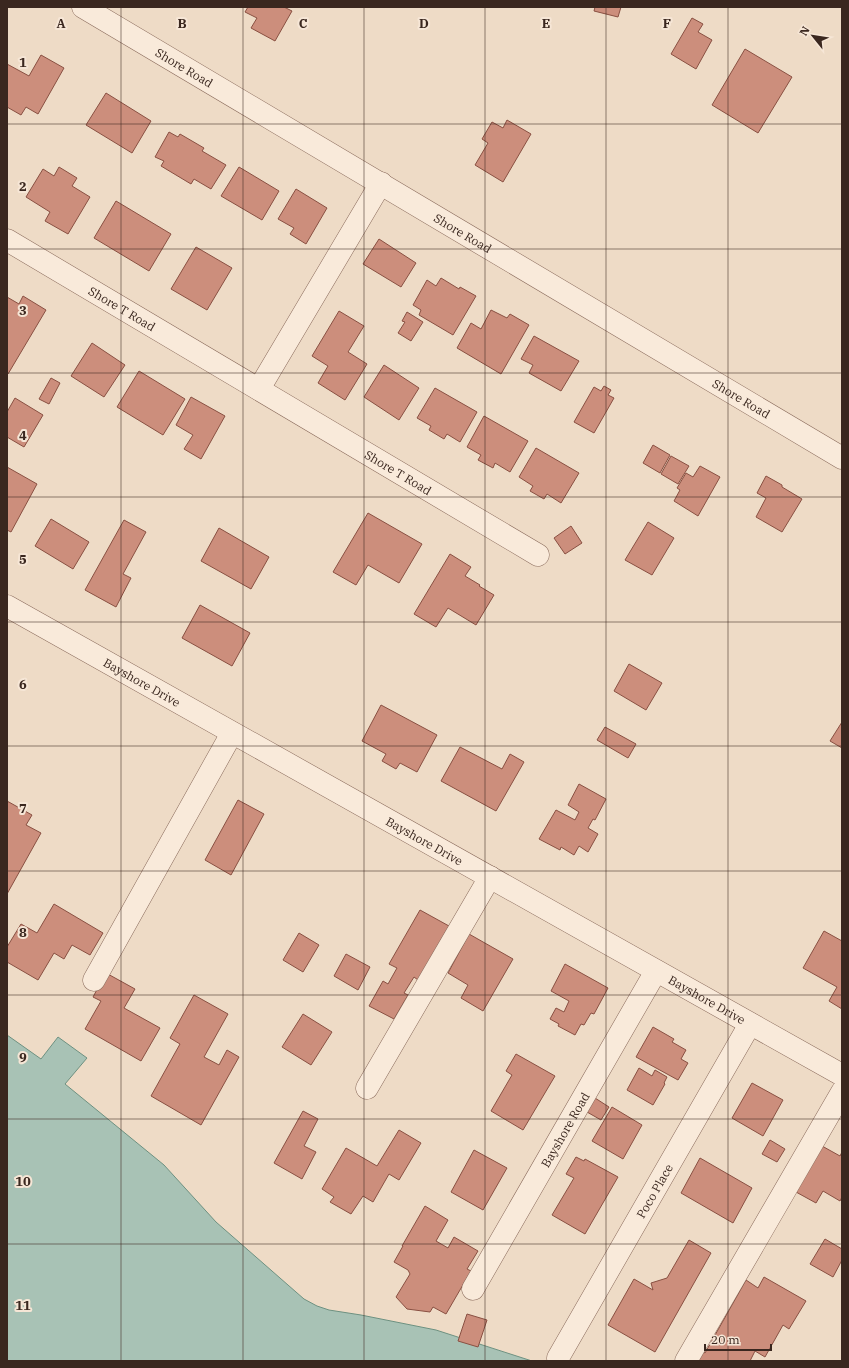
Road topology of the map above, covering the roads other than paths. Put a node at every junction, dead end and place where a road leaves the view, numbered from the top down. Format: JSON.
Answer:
{"nodes":[{"id":1,"x":84,"y":7,"type":"edge"},
{"id":2,"x":381,"y":183,"type":"junction"},
{"id":3,"x":7,"y":240,"type":"edge"},
{"id":4,"x":259,"y":389,"type":"junction"},
{"id":5,"x":842,"y":458,"type":"edge"},
{"id":6,"x":538,"y":555,"type":"dead end"},
{"id":7,"x":7,"y":606,"type":"edge"},
{"id":8,"x":232,"y":733,"type":"junction"},
{"id":9,"x":490,"y":877,"type":"junction"},
{"id":10,"x":656,"y":971,"type":"junction"},
{"id":11,"x":94,"y":980,"type":"dead end"},
{"id":12,"x":750,"y":1024,"type":"junction"},
{"id":13,"x":842,"y":1075,"type":"edge"},
{"id":14,"x":367,"y":1088,"type":"dead end"},
{"id":15,"x":842,"y":1092,"type":"edge"},
{"id":16,"x":473,"y":1289,"type":"dead end"},
{"id":17,"x":558,"y":1358,"type":"dead end"},
{"id":18,"x":686,"y":1361,"type":"edge"}],
"edges":[{"from":1,"to":2,"type":"street","name":"Shore Road"},
{"from":2,"to":4,"type":"street"},
{"from":2,"to":5,"type":"street","name":"Shore Road"},
{"from":3,"to":4,"type":"street","name":"Shore T Road"},
{"from":4,"to":6,"type":"street","name":"Shore T Road"},
{"from":7,"to":8,"type":"street","name":"Bayshore Drive"},
{"from":8,"to":9,"type":"street","name":"Bayshore Drive"},
{"from":8,"to":11,"type":"street"},
{"from":9,"to":10,"type":"street","name":"Bayshore Drive"},
{"from":9,"to":14,"type":"street"},
{"from":10,"to":12,"type":"street","name":"Bayshore Drive"},
{"from":10,"to":16,"type":"street","name":"Bayshore Road"},
{"from":12,"to":13,"type":"street","name":"Bayshore Drive"},
{"from":12,"to":17,"type":"street","name":"Poco Place"},
{"from":15,"to":18,"type":"street"}]}
